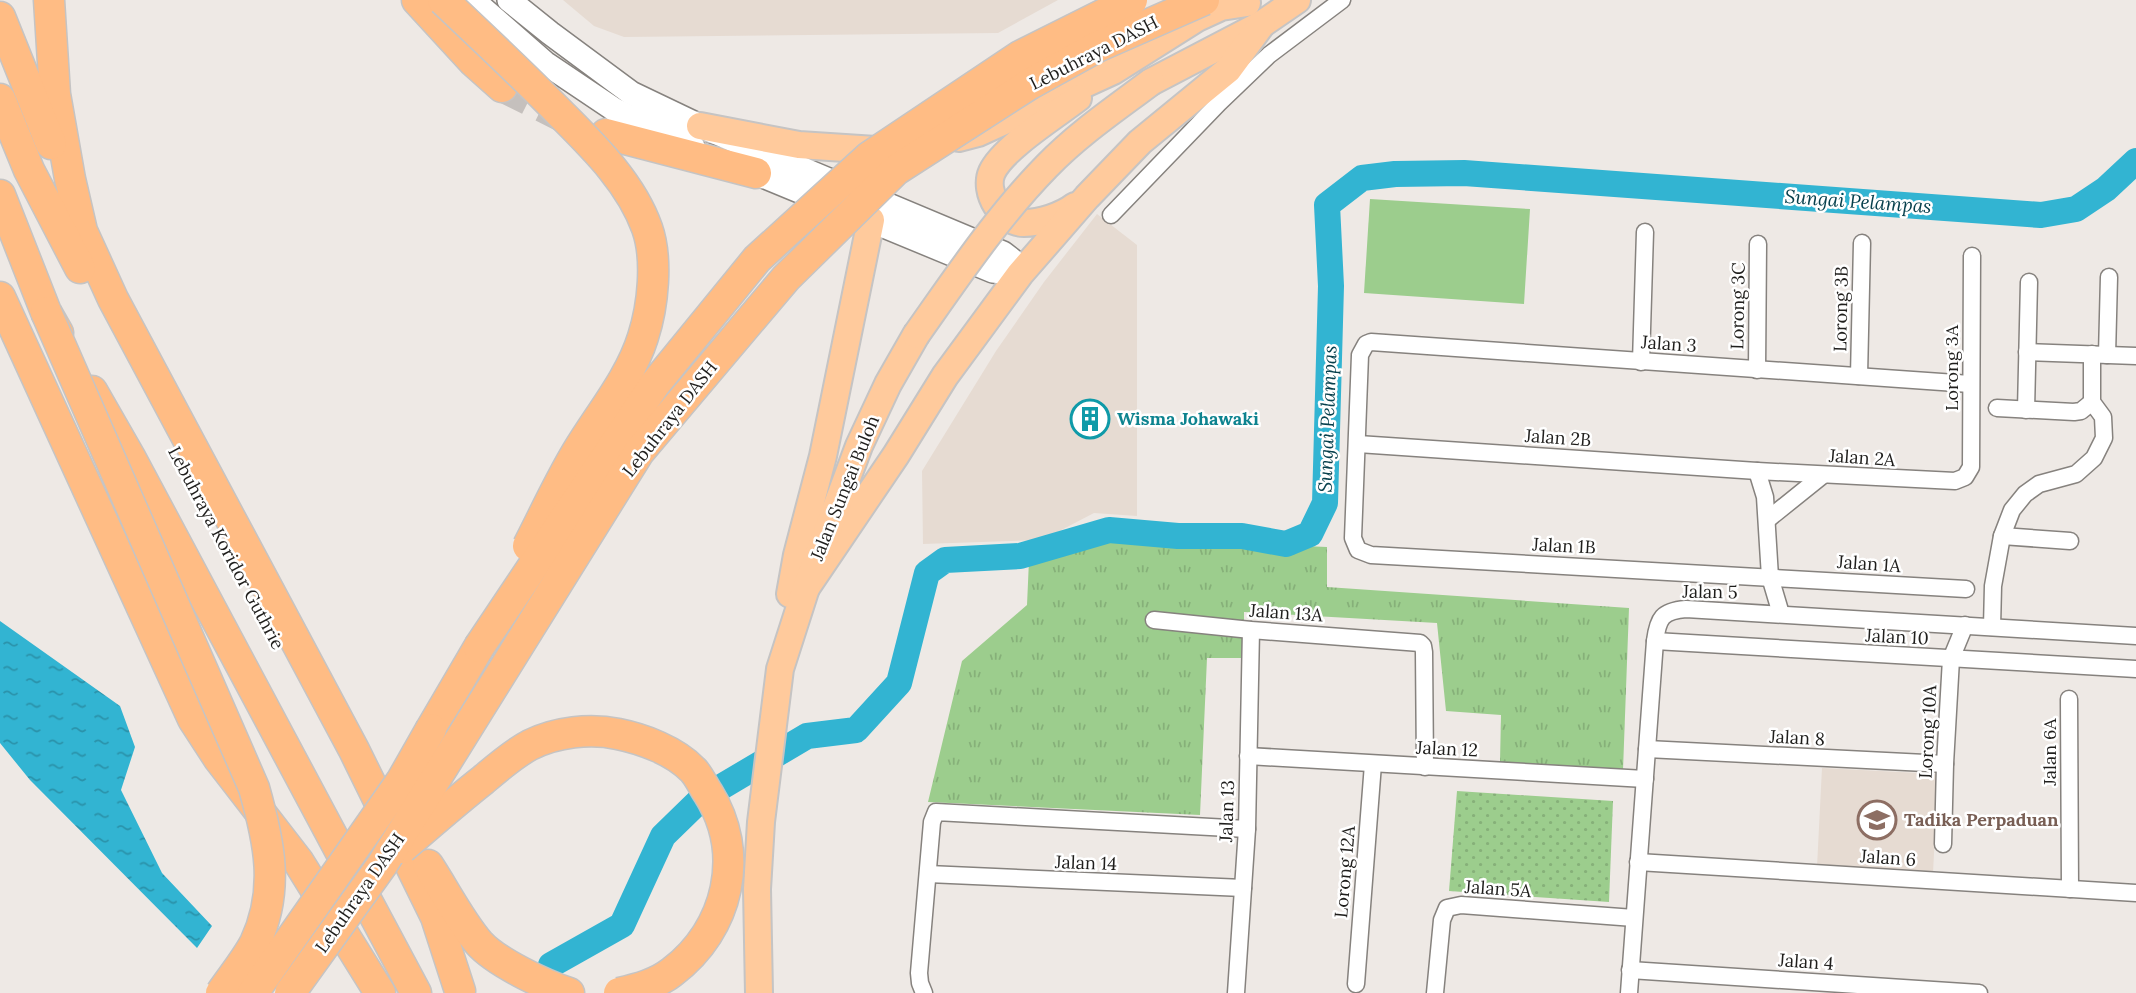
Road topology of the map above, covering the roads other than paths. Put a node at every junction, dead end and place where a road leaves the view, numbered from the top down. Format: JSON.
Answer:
{"nodes":[{"id":1,"x":416,"y":0,"type":"edge"},
{"id":2,"x":443,"y":0,"type":"edge"},
{"id":3,"x":473,"y":0,"type":"edge"},
{"id":4,"x":509,"y":0,"type":"edge"},
{"id":5,"x":1132,"y":0,"type":"edge"},
{"id":6,"x":1204,"y":0,"type":"edge"},
{"id":7,"x":1297,"y":0,"type":"edge"},
{"id":8,"x":1342,"y":0,"type":"edge"},
{"id":9,"x":50,"y":1,"type":"edge"},
{"id":10,"x":1253,"y":9,"type":"edge"},
{"id":11,"x":0,"y":18,"type":"edge"},
{"id":12,"x":1114,"y":71,"type":"junction"},
{"id":13,"x":502,"y":87,"type":"tunnel mouth"},
{"id":14,"x":0,"y":99,"type":"edge"},
{"id":15,"x":700,"y":126,"type":"junction"},
{"id":16,"x":606,"y":134,"type":"dead end"},
{"id":17,"x":756,"y":173,"type":"junction"},
{"id":18,"x":0,"y":195,"type":"edge"},
{"id":19,"x":1087,"y":197,"type":"junction"},
{"id":20,"x":1111,"y":215,"type":"dead end"},
{"id":21,"x":871,"y":220,"type":"junction"},
{"id":22,"x":82,"y":231,"type":"junction"},
{"id":23,"x":1645,"y":232,"type":"dead end"},
{"id":24,"x":1862,"y":243,"type":"dead end"},
{"id":25,"x":1758,"y":244,"type":"dead end"},
{"id":26,"x":1972,"y":256,"type":"dead end"},
{"id":27,"x":1020,"y":274,"type":"junction"},
{"id":28,"x":2109,"y":277,"type":"dead end"},
{"id":29,"x":2029,"y":282,"type":"dead end"},
{"id":30,"x":0,"y":297,"type":"edge"},
{"id":31,"x":46,"y":312,"type":"junction"},
{"id":32,"x":2027,"y":352,"type":"junction"},
{"id":33,"x":2100,"y":354,"type":"junction"},
{"id":34,"x":2136,"y":356,"type":"edge"},
{"id":35,"x":1641,"y":362,"type":"junction"},
{"id":36,"x":1757,"y":370,"type":"junction"},
{"id":37,"x":1859,"y":376,"type":"junction"},
{"id":38,"x":1970,"y":384,"type":"junction"},
{"id":39,"x":2092,"y":402,"type":"junction"},
{"id":40,"x":1997,"y":408,"type":"dead end"},
{"id":41,"x":2026,"y":410,"type":"junction"},
{"id":42,"x":1357,"y":444,"type":"junction"},
{"id":43,"x":1757,"y":471,"type":"junction"},
{"id":44,"x":1823,"y":475,"type":"junction"},
{"id":45,"x":1965,"y":477,"type":"joint"},
{"id":46,"x":1767,"y":520,"type":"junction"},
{"id":47,"x":2002,"y":536,"type":"junction"},
{"id":48,"x":2070,"y":541,"type":"dead end"},
{"id":49,"x":1770,"y":577,"type":"junction"},
{"id":50,"x":806,"y":587,"type":"junction"},
{"id":51,"x":1966,"y":589,"type":"dead end"},
{"id":52,"x":1781,"y":614,"type":"junction"},
{"id":53,"x":1154,"y":620,"type":"dead end"},
{"id":54,"x":1965,"y":625,"type":"junction"},
{"id":55,"x":1992,"y":627,"type":"junction"},
{"id":56,"x":1251,"y":630,"type":"junction"},
{"id":57,"x":791,"y":634,"type":"junction"},
{"id":58,"x":2136,"y":636,"type":"edge"},
{"id":59,"x":1656,"y":641,"type":"junction"},
{"id":60,"x":479,"y":647,"type":"junction"},
{"id":61,"x":1951,"y":659,"type":"junction"},
{"id":62,"x":2136,"y":669,"type":"edge"},
{"id":63,"x":2069,"y":699,"type":"dead end"},
{"id":64,"x":1647,"y":749,"type":"junction"},
{"id":65,"x":354,"y":750,"type":"junction"},
{"id":66,"x":1248,"y":756,"type":"junction"},
{"id":67,"x":1373,"y":764,"type":"junction"},
{"id":68,"x":1945,"y":764,"type":"junction"},
{"id":69,"x":1425,"y":767,"type":"junction"},
{"id":70,"x":1645,"y":779,"type":"junction"},
{"id":71,"x":1247,"y":829,"type":"junction"},
{"id":72,"x":1943,"y":844,"type":"dead end"},
{"id":73,"x":1638,"y":862,"type":"junction"},
{"id":74,"x":382,"y":865,"type":"junction"},
{"id":75,"x":928,"y":874,"type":"junction"},
{"id":76,"x":1242,"y":888,"type":"junction"},
{"id":77,"x":2070,"y":889,"type":"junction"},
{"id":78,"x":2136,"y":893,"type":"edge"},
{"id":79,"x":1634,"y":918,"type":"junction"},
{"id":80,"x":1630,"y":970,"type":"junction"},
{"id":81,"x":1356,"y":984,"type":"dead end"},
{"id":82,"x":1742,"y":985,"type":"edge"},
{"id":83,"x":460,"y":992,"type":"edge"},
{"id":84,"x":222,"y":993,"type":"edge"},
{"id":85,"x":253,"y":993,"type":"edge"},
{"id":86,"x":290,"y":993,"type":"edge"},
{"id":87,"x":380,"y":993,"type":"edge"},
{"id":88,"x":416,"y":993,"type":"edge"},
{"id":89,"x":569,"y":993,"type":"edge"},
{"id":90,"x":619,"y":993,"type":"edge"},
{"id":91,"x":759,"y":993,"type":"edge"},
{"id":92,"x":924,"y":993,"type":"edge"},
{"id":93,"x":1236,"y":993,"type":"edge"},
{"id":94,"x":1435,"y":993,"type":"edge"},
{"id":95,"x":1629,"y":993,"type":"edge"},
{"id":96,"x":1979,"y":993,"type":"edge"}],
"edges":[{"from":1,"to":13,"type":"highway"},
{"from":2,"to":60,"type":"highway","bridge":true},
{"from":3,"to":17,"type":"main road"},
{"from":4,"to":15,"type":"main road"},
{"from":5,"to":60,"type":"highway","name":"Lebuhraya DASH","bridge":true},
{"from":6,"to":74,"type":"highway","name":"Lebuhraya DASH","bridge":true},
{"from":7,"to":10,"type":"highway","name":"Jalan Sungai Buloh"},
{"from":8,"to":20,"type":"street"},
{"from":9,"to":22,"type":"highway"},
{"from":10,"to":12,"type":"highway"},
{"from":10,"to":19,"type":"highway"},
{"from":10,"to":50,"type":"highway","name":"Jalan Sungai Buloh","bridge":true},
{"from":11,"to":22,"type":"highway"},
{"from":12,"to":15,"type":"highway"},
{"from":12,"to":19,"type":"highway"},
{"from":14,"to":83,"type":"highway","name":"Lebuhraya Koridor Guthrie"},
{"from":15,"to":27,"type":"main road"},
{"from":16,"to":17,"type":"highway"},
{"from":17,"to":21,"type":"main road"},
{"from":18,"to":31,"type":"highway"},
{"from":19,"to":27,"type":"highway"},
{"from":21,"to":27,"type":"main road"},
{"from":21,"to":57,"type":"highway"},
{"from":22,"to":65,"type":"highway"},
{"from":23,"to":35,"type":"street"},
{"from":24,"to":37,"type":"street","name":"Lorong 3B"},
{"from":25,"to":36,"type":"street","name":"Lorong 3C"},
{"from":26,"to":38,"type":"street","name":"Lorong 3A"},
{"from":27,"to":50,"type":"highway"},
{"from":28,"to":33,"type":"street"},
{"from":29,"to":32,"type":"street"},
{"from":30,"to":87,"type":"highway"},
{"from":31,"to":84,"type":"highway","bridge":true},
{"from":31,"to":88,"type":"highway"},
{"from":32,"to":33,"type":"street"},
{"from":32,"to":41,"type":"street"},
{"from":33,"to":34,"type":"street"},
{"from":33,"to":39,"type":"street"},
{"from":35,"to":36,"type":"street","name":"Jalan 3"},
{"from":35,"to":42,"type":"street","name":"Jalan 3"},
{"from":36,"to":37,"type":"street","name":"Jalan 3"},
{"from":37,"to":38,"type":"street","name":"Jalan 3"},
{"from":38,"to":45,"type":"street","name":"Lorong 3A"},
{"from":39,"to":41,"type":"street"},
{"from":39,"to":47,"type":"street"},
{"from":40,"to":41,"type":"street"},
{"from":42,"to":43,"type":"street","name":"Jalan 2B"},
{"from":42,"to":49,"type":"street","name":"Jalan 1B"},
{"from":43,"to":44,"type":"street","name":"Jalan 2A"},
{"from":43,"to":46,"type":"street"},
{"from":44,"to":45,"type":"street","name":"Jalan 2A"},
{"from":44,"to":46,"type":"street"},
{"from":46,"to":49,"type":"street"},
{"from":47,"to":48,"type":"street"},
{"from":47,"to":55,"type":"street"},
{"from":49,"to":51,"type":"street","name":"Jalan 1A"},
{"from":49,"to":52,"type":"street"},
{"from":50,"to":57,"type":"highway","name":"Jalan Sungai Buloh"},
{"from":52,"to":54,"type":"street","name":"Jalan 5"},
{"from":52,"to":59,"type":"street","name":"Jalan 5"},
{"from":53,"to":56,"type":"street","name":"Jalan 13A"},
{"from":54,"to":55,"type":"street","name":"Jalan 5"},
{"from":54,"to":61,"type":"street","name":"Lorong 10A"},
{"from":55,"to":58,"type":"street","name":"Jalan 5"},
{"from":56,"to":66,"type":"street","name":"Jalan 13"},
{"from":56,"to":69,"type":"street","name":"Jalan 13A"},
{"from":57,"to":91,"type":"highway","name":"Jalan Sungai Buloh"},
{"from":59,"to":61,"type":"street","name":"Jalan 10"},
{"from":59,"to":64,"type":"street","name":"Jalan 5"},
{"from":60,"to":85,"type":"highway","name":"Lebuhraya DASH","bridge":true},
{"from":61,"to":62,"type":"street","name":"Jalan 10"},
{"from":61,"to":68,"type":"street","name":"Lorong 10A"},
{"from":63,"to":77,"type":"street","name":"Jalan 6A"},
{"from":64,"to":68,"type":"street","name":"Jalan 8"},
{"from":64,"to":70,"type":"street","name":"Jalan 5"},
{"from":65,"to":83,"type":"highway"},
{"from":65,"to":89,"type":"highway"},
{"from":66,"to":67,"type":"street","name":"Jalan 12"},
{"from":66,"to":71,"type":"street","name":"Jalan 13"},
{"from":67,"to":69,"type":"street","name":"Jalan 12"},
{"from":67,"to":81,"type":"street","name":"Lorong 12A"},
{"from":68,"to":72,"type":"street","name":"Lorong 10A"},
{"from":69,"to":70,"type":"street","name":"Jalan 12"},
{"from":70,"to":73,"type":"street","name":"Jalan 5"},
{"from":71,"to":75,"type":"street"},
{"from":71,"to":76,"type":"street","name":"Jalan 13"},
{"from":73,"to":77,"type":"street","name":"Jalan 6"},
{"from":73,"to":79,"type":"street","name":"Jalan 5"},
{"from":74,"to":86,"type":"highway","name":"Lebuhraya DASH","bridge":true},
{"from":74,"to":90,"type":"highway","bridge":true},
{"from":75,"to":76,"type":"street","name":"Jalan 14"},
{"from":75,"to":92,"type":"street"},
{"from":76,"to":93,"type":"street","name":"Jalan 13"},
{"from":77,"to":78,"type":"street","name":"Jalan 6"},
{"from":79,"to":80,"type":"street","name":"Jalan 5"},
{"from":79,"to":94,"type":"street","name":"Jalan 5A"},
{"from":80,"to":82,"type":"street","name":"Jalan 4"},
{"from":80,"to":95,"type":"street","name":"Jalan 5"},
{"from":82,"to":96,"type":"street","name":"Jalan 4"}]}
